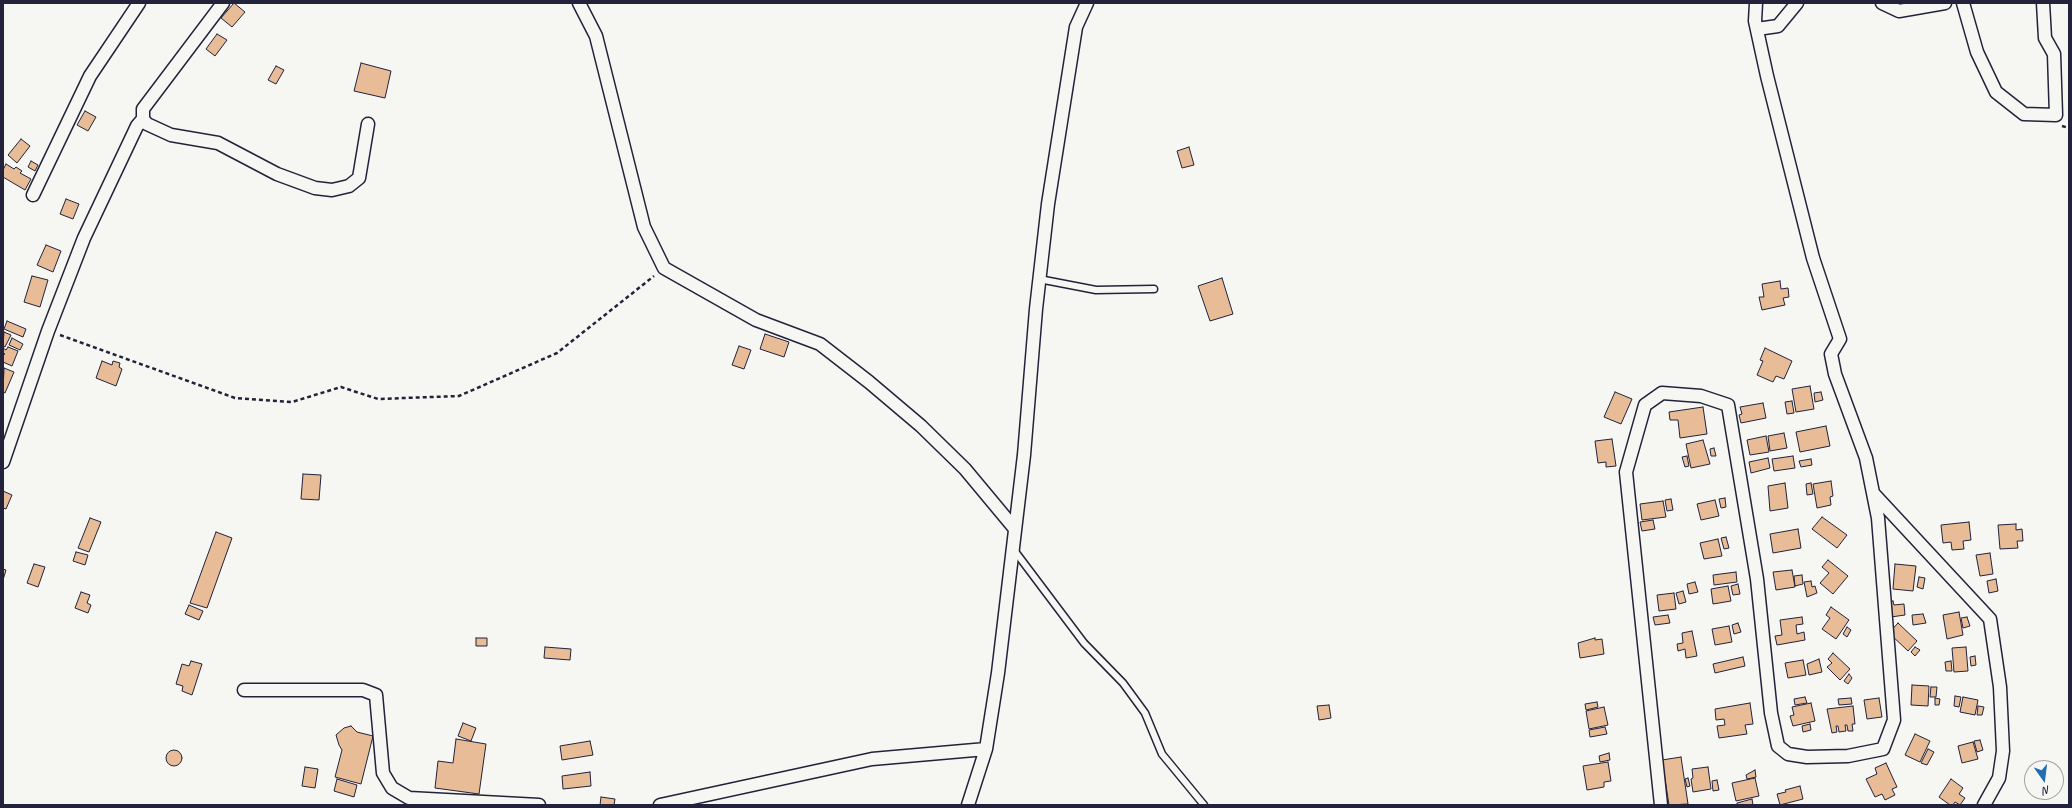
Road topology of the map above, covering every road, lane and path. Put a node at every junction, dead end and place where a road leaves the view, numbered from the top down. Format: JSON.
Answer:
{"nodes":[{"id":1,"x":139,"y":3,"type":"edge"},
{"id":2,"x":223,"y":3,"type":"edge"},
{"id":3,"x":580,"y":3,"type":"edge"},
{"id":4,"x":1087,"y":3,"type":"edge"},
{"id":5,"x":1756,"y":3,"type":"edge"},
{"id":6,"x":1797,"y":3,"type":"edge"},
{"id":7,"x":1882,"y":3,"type":"edge"},
{"id":8,"x":1945,"y":3,"type":"edge"},
{"id":9,"x":1963,"y":3,"type":"edge"},
{"id":10,"x":2043,"y":3,"type":"edge"},
{"id":11,"x":1757,"y":29,"type":"junction"},
{"id":12,"x":143,"y":119,"type":"junction"},
{"id":13,"x":368,"y":124,"type":"dead end"},
{"id":14,"x":33,"y":195,"type":"dead end"},
{"id":15,"x":664,"y":268,"type":"junction"},
{"id":16,"x":1039,"y":280,"type":"junction"},
{"id":17,"x":1154,"y":289,"type":"dead end"},
{"id":18,"x":48,"y":331,"type":"junction"},
{"id":19,"x":3,"y":462,"type":"edge"},
{"id":20,"x":1872,"y":492,"type":"junction"},
{"id":21,"x":1015,"y":529,"type":"junction"},
{"id":22,"x":1013,"y":549,"type":"junction"},
{"id":23,"x":244,"y":690,"type":"dead end"},
{"id":24,"x":986,"y":749,"type":"junction"},
{"id":25,"x":539,"y":805,"type":"edge"},
{"id":26,"x":660,"y":805,"type":"edge"},
{"id":27,"x":968,"y":805,"type":"edge"},
{"id":28,"x":1204,"y":805,"type":"edge"},
{"id":29,"x":1661,"y":805,"type":"edge"},
{"id":30,"x":1984,"y":805,"type":"edge"}],
"edges":[{"from":1,"to":14,"type":"street"},
{"from":2,"to":12,"type":"street"},
{"from":3,"to":15,"type":"street"},
{"from":4,"to":16,"type":"street"},
{"from":5,"to":11,"type":"street"},
{"from":6,"to":11,"type":"street"},
{"from":7,"to":8,"type":"street"},
{"from":9,"to":10,"type":"street"},
{"from":11,"to":20,"type":"street"},
{"from":12,"to":13,"type":"street"},
{"from":12,"to":18,"type":"street"},
{"from":15,"to":18,"type":"path"},
{"from":15,"to":21,"type":"street"},
{"from":16,"to":17,"type":"lane"},
{"from":16,"to":21,"type":"street"},
{"from":18,"to":19,"type":"street"},
{"from":20,"to":29,"type":"street"},
{"from":20,"to":30,"type":"street"},
{"from":21,"to":22,"type":"street"},
{"from":22,"to":24,"type":"street"},
{"from":22,"to":28,"type":"lane"},
{"from":23,"to":25,"type":"street"},
{"from":24,"to":26,"type":"street"},
{"from":24,"to":27,"type":"street"}]}
